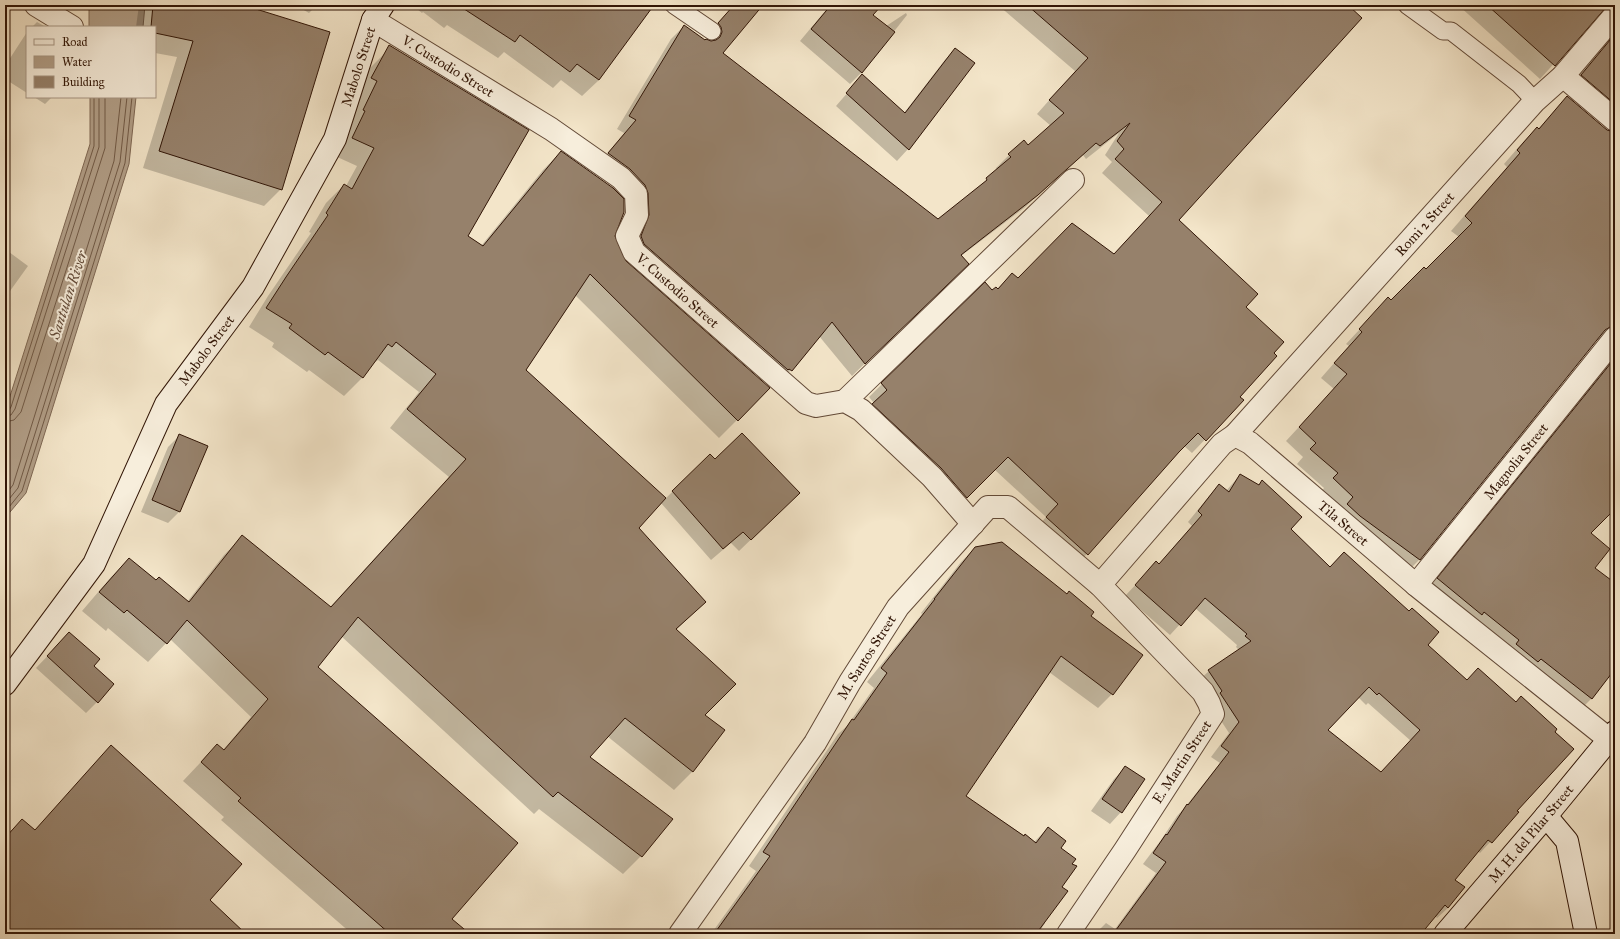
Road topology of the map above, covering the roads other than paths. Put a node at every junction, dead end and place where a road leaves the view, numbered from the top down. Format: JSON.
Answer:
{"nodes":[{"id":1,"x":36,"y":5,"type":"edge"},
{"id":2,"x":674,"y":5,"type":"edge"},
{"id":3,"x":1407,"y":5,"type":"edge"},
{"id":4,"x":378,"y":12,"type":"edge"},
{"id":5,"x":1615,"y":15,"type":"edge"},
{"id":6,"x":70,"y":26,"type":"edge"},
{"id":7,"x":712,"y":31,"type":"dead end"},
{"id":8,"x":1563,"y":76,"type":"junction"},
{"id":9,"x":1536,"y":101,"type":"junction"},
{"id":10,"x":1615,"y":120,"type":"edge"},
{"id":11,"x":1073,"y":180,"type":"dead end"},
{"id":12,"x":1615,"y":338,"type":"edge"},
{"id":13,"x":845,"y":401,"type":"junction"},
{"id":14,"x":1235,"y":435,"type":"junction"},
{"id":15,"x":973,"y":524,"type":"junction"},
{"id":16,"x":1100,"y":585,"type":"junction"},
{"id":17,"x":1416,"y":585,"type":"junction"},
{"id":18,"x":5,"y":684,"type":"edge"},
{"id":19,"x":1612,"y":736,"type":"edge"},
{"id":20,"x":1546,"y":816,"type":"junction"},
{"id":21,"x":680,"y":934,"type":"edge"},
{"id":22,"x":1068,"y":934,"type":"edge"},
{"id":23,"x":1445,"y":934,"type":"edge"},
{"id":24,"x":1586,"y":934,"type":"edge"}],
"edges":[{"from":1,"to":6,"type":"street"},
{"from":2,"to":7,"type":"lane"},
{"from":3,"to":9,"type":"lane"},
{"from":4,"to":13,"type":"street","name":"V. Custodio Street"},
{"from":4,"to":18,"type":"street","name":"Mabolo Street"},
{"from":5,"to":8,"type":"street","name":"Romi 2 Street"},
{"from":8,"to":9,"type":"street","name":"Romi 2 Street"},
{"from":8,"to":10,"type":"street"},
{"from":9,"to":14,"type":"street","name":"Romi 2 Street"},
{"from":11,"to":13,"type":"street"},
{"from":12,"to":17,"type":"street","name":"Magnolia Street"},
{"from":13,"to":15,"type":"street"},
{"from":14,"to":16,"type":"street"},
{"from":14,"to":17,"type":"street","name":"Tila Street"},
{"from":15,"to":16,"type":"street","name":"M. Santos Street"},
{"from":15,"to":21,"type":"street","name":"M. Santos Street"},
{"from":16,"to":22,"type":"street","name":"E. Martin Street"},
{"from":17,"to":19,"type":"street","name":"Tila Street"},
{"from":19,"to":20,"type":"street","name":"M. H. del Pilar Street"},
{"from":20,"to":23,"type":"street","name":"M. H. del Pilar Street"},
{"from":20,"to":24,"type":"street"}]}
